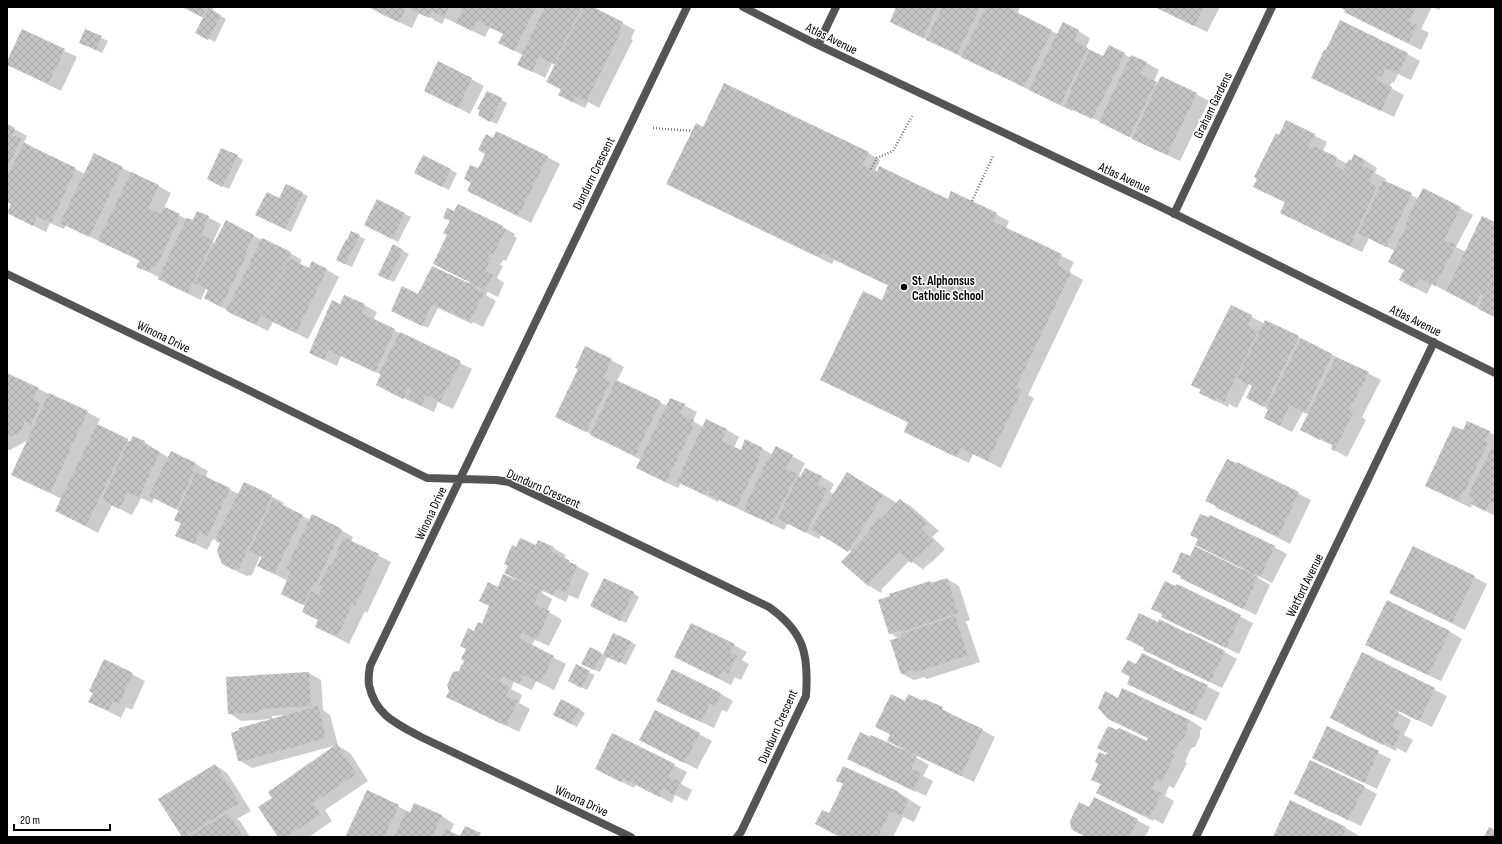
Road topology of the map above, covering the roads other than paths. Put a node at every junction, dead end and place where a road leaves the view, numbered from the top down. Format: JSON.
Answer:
{"nodes":[{"id":1,"x":687,"y":7,"type":"edge"},
{"id":2,"x":743,"y":7,"type":"edge"},
{"id":3,"x":836,"y":7,"type":"edge"},
{"id":4,"x":1272,"y":7,"type":"edge"},
{"id":5,"x":818,"y":45,"type":"junction"},
{"id":6,"x":1174,"y":214,"type":"junction"},
{"id":7,"x":7,"y":274,"type":"edge"},
{"id":8,"x":1434,"y":342,"type":"junction"},
{"id":9,"x":1495,"y":373,"type":"edge"},
{"id":10,"x":458,"y":480,"type":"junction"},
{"id":11,"x":631,"y":837,"type":"edge"},
{"id":12,"x":737,"y":837,"type":"edge"},
{"id":13,"x":1196,"y":837,"type":"edge"}],
"edges":[{"from":1,"to":10,"type":"street","name":"Dundurn Crescent"},
{"from":2,"to":5,"type":"street","name":"Atlas Avenue"},
{"from":3,"to":5,"type":"street"},
{"from":4,"to":6,"type":"street","name":"Graham Gardens"},
{"from":5,"to":6,"type":"street","name":"Atlas Avenue"},
{"from":6,"to":8,"type":"street","name":"Atlas Avenue"},
{"from":7,"to":10,"type":"street","name":"Winona Drive"},
{"from":8,"to":9,"type":"street","name":"Atlas Avenue"},
{"from":8,"to":13,"type":"street","name":"Watford Avenue"},
{"from":10,"to":11,"type":"street","name":"Winona Drive"},
{"from":10,"to":12,"type":"street","name":"Dundurn Crescent"}]}
